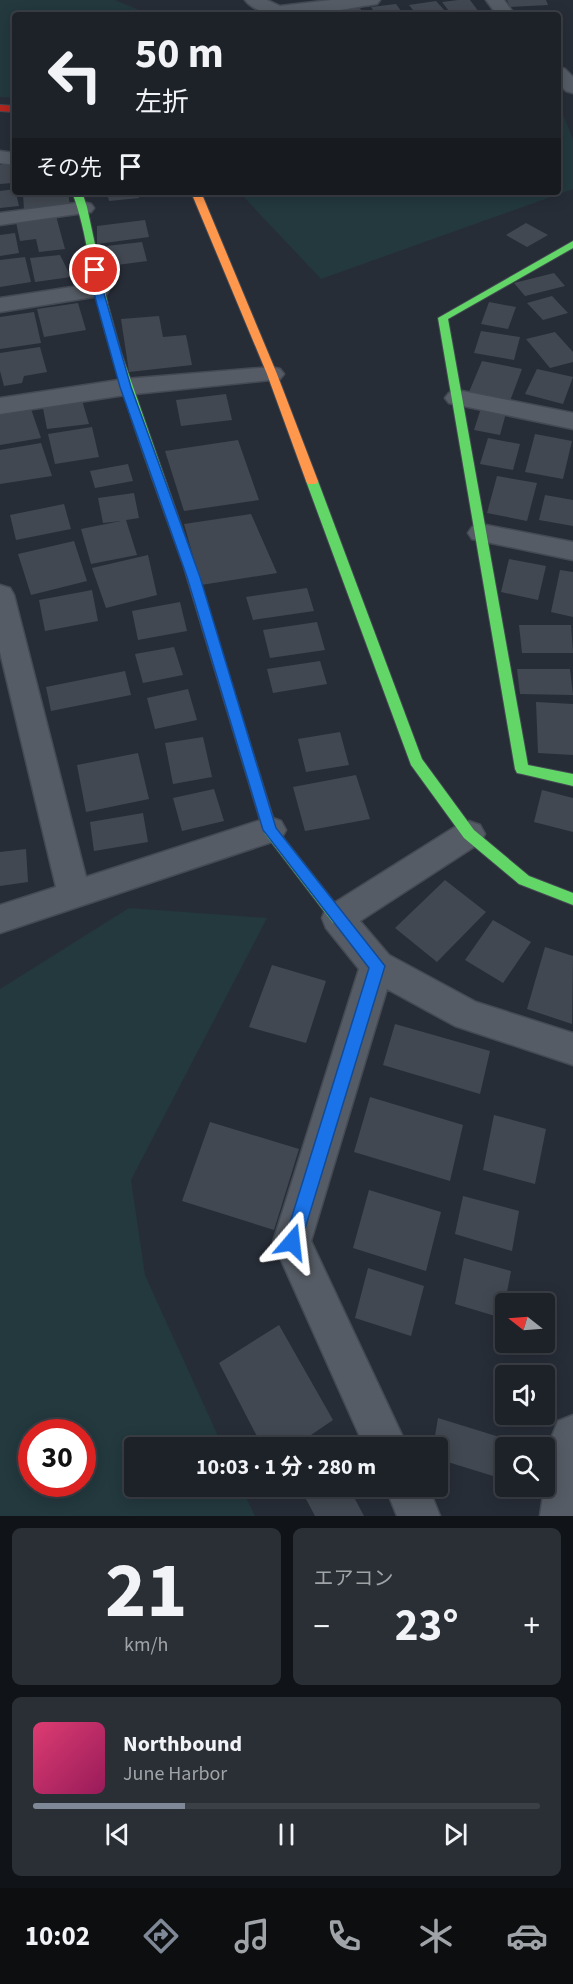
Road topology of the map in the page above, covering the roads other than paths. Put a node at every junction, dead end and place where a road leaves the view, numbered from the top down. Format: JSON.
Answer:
{"nodes":[{"id":1,"x":254,"y":0,"type":"edge"},
{"id":2,"x":371,"y":0,"type":"edge"},
{"id":3,"x":279,"y":12,"type":"edge"},
{"id":4,"x":288,"y":12,"type":"edge"},
{"id":5,"x":561,"y":76,"type":"edge"},
{"id":6,"x":573,"y":87,"type":"edge"},
{"id":7,"x":197,"y":195,"type":"edge"},
{"id":8,"x":80,"y":200,"type":"edge"},
{"id":9,"x":0,"y":219,"type":"edge"},
{"id":10,"x":572,"y":246,"type":"edge"},
{"id":11,"x":98,"y":290,"type":"junction"},
{"id":12,"x":0,"y":305,"type":"edge"},
{"id":13,"x":272,"y":374,"type":"junction"},
{"id":14,"x":125,"y":387,"type":"junction"},
{"id":15,"x":457,"y":398,"type":"junction"},
{"id":16,"x":0,"y":406,"type":"edge"},
{"id":17,"x":573,"y":422,"type":"edge"},
{"id":18,"x":481,"y":533,"type":"junction"},
{"id":19,"x":573,"y":551,"type":"edge"},
{"id":20,"x":0,"y":595,"type":"edge"},
{"id":21,"x":573,"y":780,"type":"edge"},
{"id":22,"x":270,"y":830,"type":"junction"},
{"id":23,"x":469,"y":834,"type":"junction"},
{"id":24,"x":74,"y":895,"type":"junction"},
{"id":25,"x":573,"y":899,"type":"edge"},
{"id":26,"x":338,"y":918,"type":"junction"},
{"id":27,"x":0,"y":919,"type":"edge"},
{"id":28,"x":377,"y":966,"type":"junction"},
{"id":29,"x":573,"y":1049,"type":"edge"},
{"id":30,"x":573,"y":1436,"type":"edge"},
{"id":31,"x":382,"y":1437,"type":"edge"},
{"id":32,"x":411,"y":1497,"type":"edge"},
{"id":33,"x":419,"y":1516,"type":"edge"},
{"id":34,"x":561,"y":1516,"type":"edge"}],
"edges":[{"from":1,"to":3,"type":"street"},
{"from":2,"to":4,"type":"street"},
{"from":5,"to":6,"type":"street"},
{"from":7,"to":13,"type":"street"},
{"from":8,"to":9,"type":"street"},
{"from":8,"to":11,"type":"street"},
{"from":10,"to":15,"type":"street"},
{"from":11,"to":12,"type":"street"},
{"from":11,"to":14,"type":"street"},
{"from":13,"to":14,"type":"street"},
{"from":13,"to":23,"type":"street"},
{"from":14,"to":16,"type":"street"},
{"from":14,"to":22,"type":"street"},
{"from":15,"to":17,"type":"street"},
{"from":15,"to":18,"type":"street"},
{"from":18,"to":19,"type":"street"},
{"from":18,"to":21,"type":"street"},
{"from":20,"to":24,"type":"street"},
{"from":22,"to":24,"type":"street"},
{"from":22,"to":26,"type":"street"},
{"from":23,"to":25,"type":"street"},
{"from":23,"to":26,"type":"street"},
{"from":24,"to":27,"type":"street"},
{"from":26,"to":28,"type":"street"},
{"from":28,"to":29,"type":"street"},
{"from":28,"to":31,"type":"street"},
{"from":30,"to":34,"type":"street"},
{"from":32,"to":33,"type":"street"}]}
